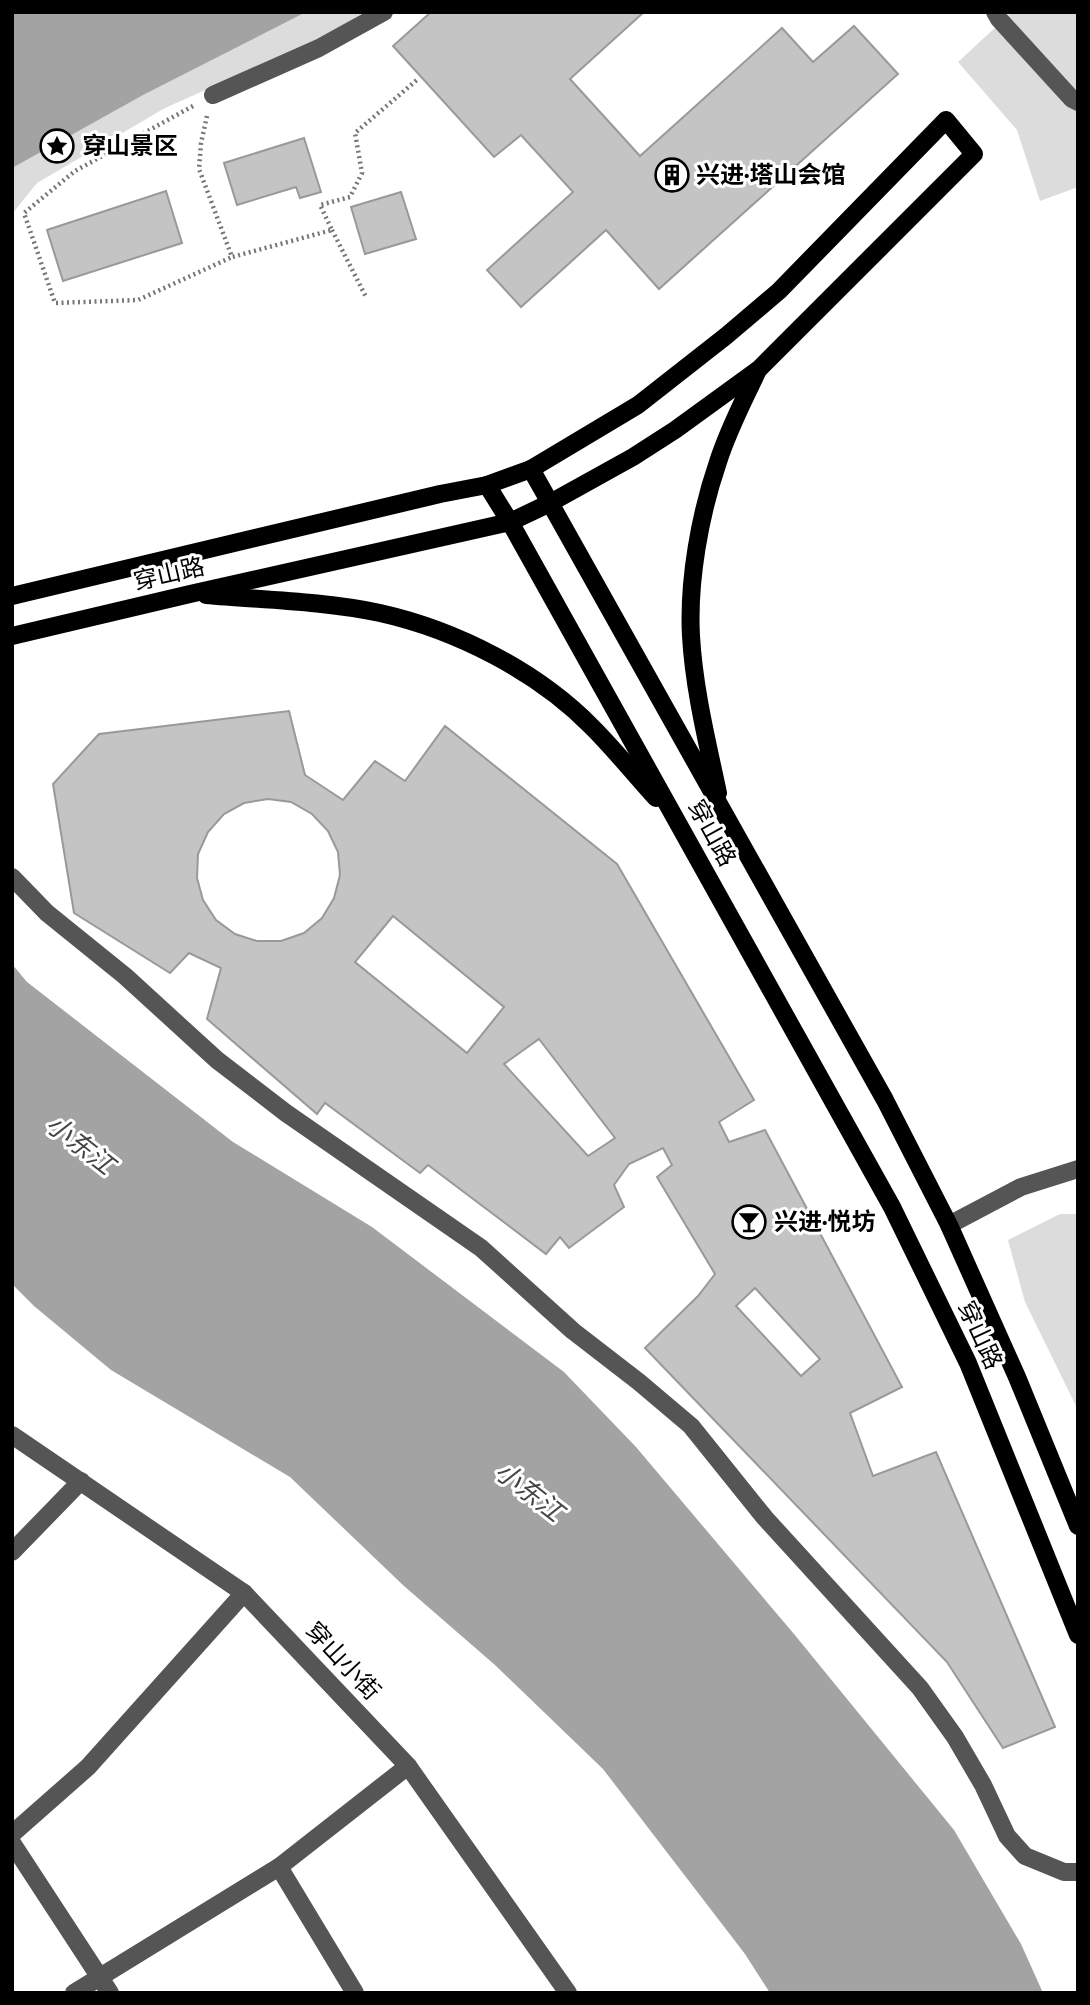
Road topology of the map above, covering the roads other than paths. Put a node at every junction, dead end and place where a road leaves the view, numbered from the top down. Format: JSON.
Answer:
{"nodes":[{"id":1,"x":384,"y":12,"type":"edge"},
{"id":2,"x":995,"y":12,"type":"edge"},
{"id":3,"x":213,"y":95,"type":"road end"},
{"id":4,"x":1078,"y":102,"type":"edge"},
{"id":5,"x":759,"y":369,"type":"junction"},
{"id":6,"x":531,"y":469,"type":"junction"},
{"id":7,"x":487,"y":485,"type":"junction"},
{"id":8,"x":550,"y":503,"type":"junction"},
{"id":9,"x":510,"y":522,"type":"junction"},
{"id":10,"x":190,"y":594,"type":"junction"},
{"id":11,"x":12,"y":596,"type":"edge"},
{"id":12,"x":12,"y":636,"type":"edge"},
{"id":13,"x":722,"y":814,"type":"junction"},
{"id":14,"x":677,"y":822,"type":"junction"},
{"id":15,"x":12,"y":877,"type":"edge"},
{"id":16,"x":1078,"y":1169,"type":"edge"},
{"id":17,"x":949,"y":1225,"type":"junction"},
{"id":18,"x":12,"y":1435,"type":"edge"},
{"id":19,"x":81,"y":1481,"type":"junction"},
{"id":20,"x":1078,"y":1527,"type":"edge"},
{"id":21,"x":12,"y":1552,"type":"edge"},
{"id":22,"x":244,"y":1593,"type":"junction"},
{"id":23,"x":1078,"y":1635,"type":"edge"},
{"id":24,"x":408,"y":1766,"type":"junction"},
{"id":25,"x":12,"y":1834,"type":"edge"},
{"id":26,"x":12,"y":1843,"type":"edge"},
{"id":27,"x":279,"y":1867,"type":"junction"},
{"id":28,"x":1078,"y":1872,"type":"edge"},
{"id":29,"x":105,"y":1985,"type":"edge"},
{"id":30,"x":74,"y":1993,"type":"edge"},
{"id":31,"x":355,"y":1993,"type":"edge"},
{"id":32,"x":568,"y":1993,"type":"edge"}],
"edges":[{"from":1,"to":3,"type":"street"},
{"from":2,"to":4,"type":"street"},
{"from":5,"to":6,"type":"main road"},
{"from":5,"to":8,"type":"main road"},
{"from":5,"to":13,"type":"main road"},
{"from":6,"to":7,"type":"main road","name":"穿山路"},
{"from":6,"to":8,"type":"main road","name":"穿山路"},
{"from":7,"to":9,"type":"main road"},
{"from":7,"to":11,"type":"main road","name":"穿山路"},
{"from":8,"to":9,"type":"main road"},
{"from":8,"to":13,"type":"main road","name":"穿山路"},
{"from":9,"to":10,"type":"main road","name":"穿山路"},
{"from":9,"to":14,"type":"main road","name":"穿山路"},
{"from":10,"to":12,"type":"main road","name":"穿山路"},
{"from":10,"to":14,"type":"main road"},
{"from":13,"to":17,"type":"main road","name":"穿山路"},
{"from":14,"to":23,"type":"main road","name":"穿山路"},
{"from":15,"to":28,"type":"street"},
{"from":16,"to":17,"type":"street"},
{"from":17,"to":20,"type":"main road","name":"穿山路"},
{"from":18,"to":19,"type":"street","name":"穿山小街"},
{"from":19,"to":21,"type":"street"},
{"from":19,"to":22,"type":"street","name":"穿山小街"},
{"from":22,"to":24,"type":"street","name":"穿山小街"},
{"from":22,"to":25,"type":"street"},
{"from":24,"to":27,"type":"street"},
{"from":24,"to":32,"type":"street","name":"穿山小街"},
{"from":26,"to":29,"type":"street"},
{"from":27,"to":29,"type":"street"},
{"from":27,"to":31,"type":"street"},
{"from":29,"to":30,"type":"street"}]}
